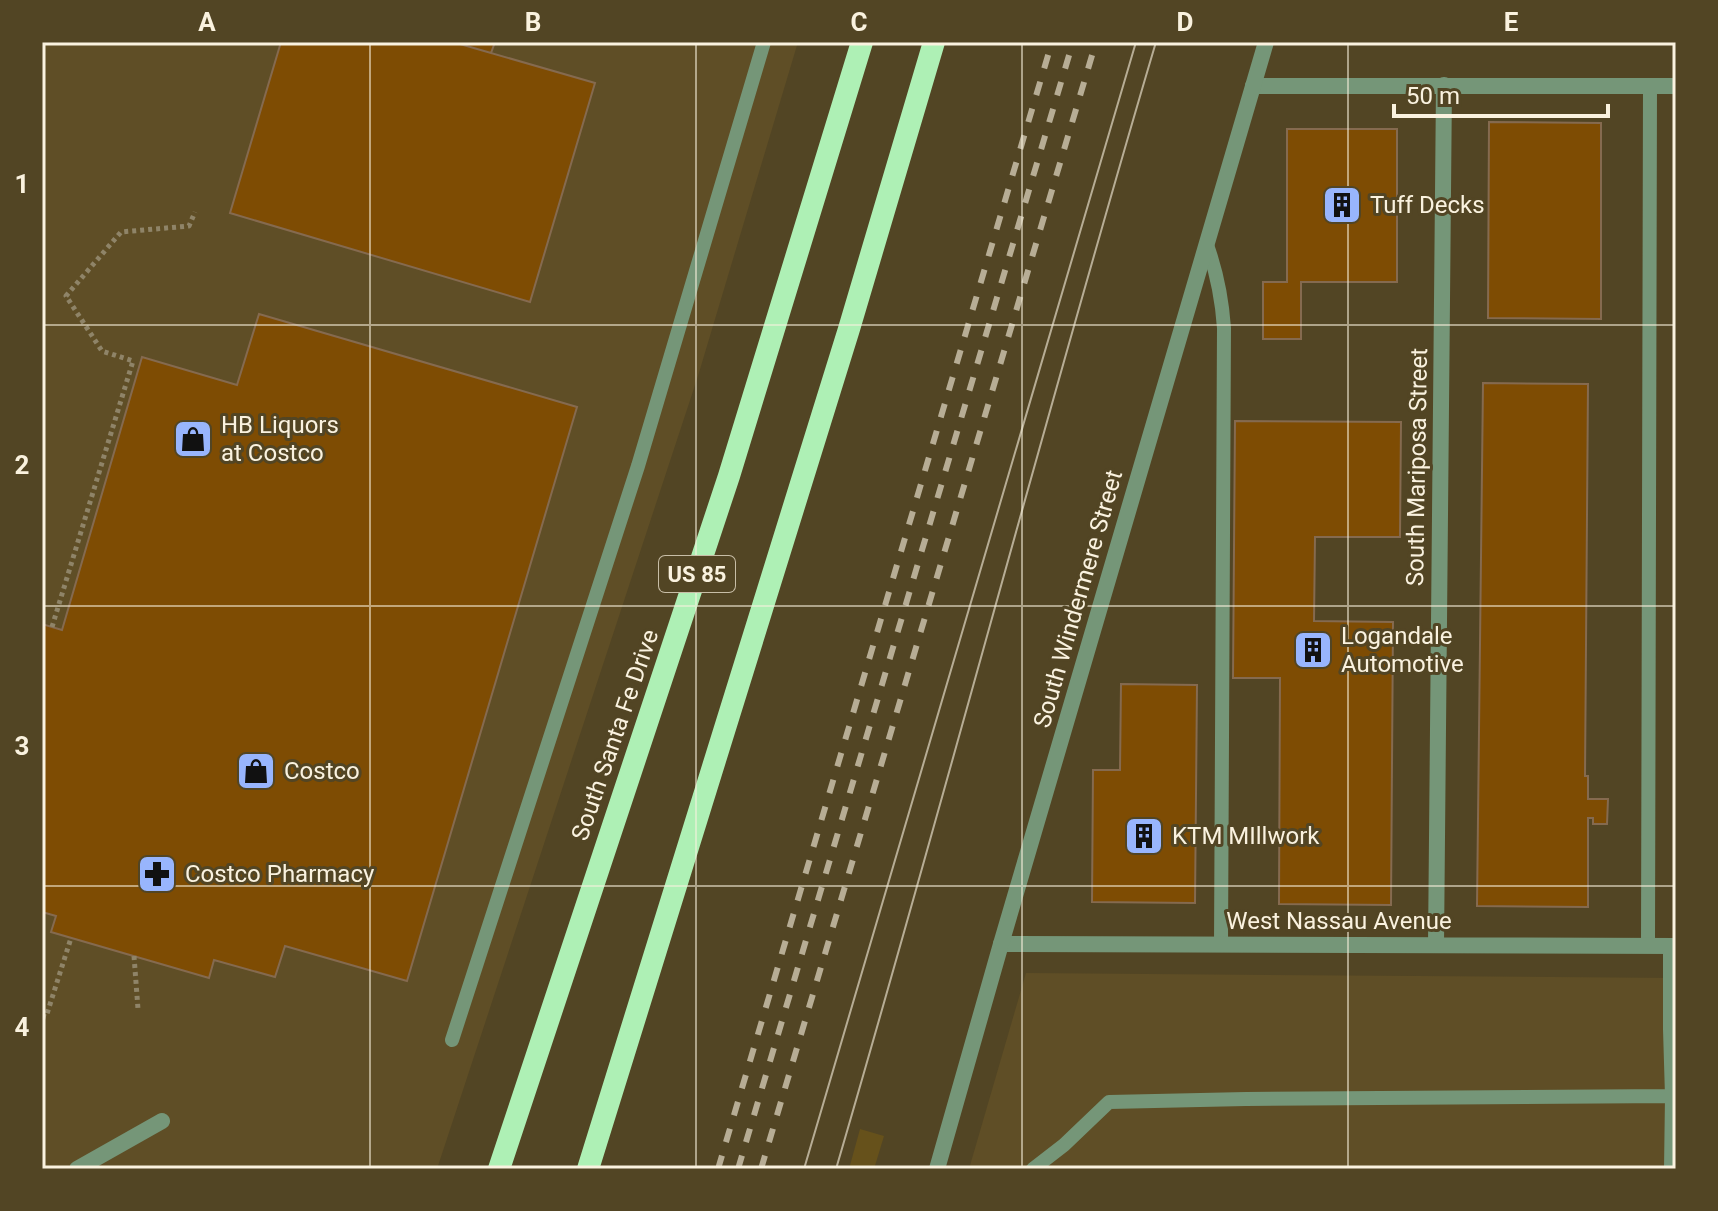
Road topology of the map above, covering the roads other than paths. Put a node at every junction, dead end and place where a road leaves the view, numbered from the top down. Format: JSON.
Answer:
{"nodes":[{"id":1,"x":764,"y":42,"type":"edge"},
{"id":2,"x":862,"y":42,"type":"edge"},
{"id":3,"x":934,"y":42,"type":"edge"},
{"id":4,"x":1266,"y":42,"type":"edge"},
{"id":5,"x":1444,"y":85,"type":"junction"},
{"id":6,"x":1253,"y":86,"type":"junction"},
{"id":7,"x":1650,"y":86,"type":"junction"},
{"id":8,"x":1676,"y":86,"type":"edge"},
{"id":9,"x":1207,"y":245,"type":"junction"},
{"id":10,"x":1001,"y":944,"type":"junction"},
{"id":11,"x":1221,"y":945,"type":"junction"},
{"id":12,"x":1436,"y":945,"type":"junction"},
{"id":13,"x":1648,"y":946,"type":"junction"},
{"id":14,"x":1673,"y":946,"type":"edge"},
{"id":15,"x":1673,"y":1029,"type":"edge"},
{"id":16,"x":452,"y":1040,"type":"dead end"},
{"id":17,"x":623,"y":1057,"type":"junction"},
{"id":18,"x":1672,"y":1096,"type":"junction"},
{"id":19,"x":162,"y":1121,"type":"dead end"},
{"id":20,"x":77,"y":1169,"type":"edge"},
{"id":21,"x":499,"y":1169,"type":"edge"},
{"id":22,"x":588,"y":1169,"type":"edge"},
{"id":23,"x":597,"y":1169,"type":"edge"},
{"id":24,"x":937,"y":1169,"type":"edge"},
{"id":25,"x":1033,"y":1169,"type":"edge"},
{"id":26,"x":1671,"y":1169,"type":"edge"}],
"edges":[{"from":1,"to":16,"type":"lane"},
{"from":2,"to":21,"type":"highway","name":"South Santa Fe Drive","number":"US 85"},
{"from":3,"to":17,"type":"highway","number":"US 85"},
{"from":4,"to":6,"type":"street","name":"South Windermere Street"},
{"from":5,"to":6,"type":"street"},
{"from":5,"to":7,"type":"street"},
{"from":5,"to":12,"type":"street","name":"South Mariposa Street"},
{"from":6,"to":9,"type":"street","name":"South Windermere Street"},
{"from":7,"to":8,"type":"street"},
{"from":7,"to":13,"type":"lane"},
{"from":9,"to":10,"type":"street","name":"South Windermere Street"},
{"from":9,"to":11,"type":"lane"},
{"from":10,"to":11,"type":"street","name":"West Nassau Avenue"},
{"from":10,"to":24,"type":"street","name":"South Windermere Street"},
{"from":11,"to":12,"type":"street","name":"West Nassau Avenue"},
{"from":12,"to":13,"type":"street","name":"West Nassau Avenue"},
{"from":13,"to":14,"type":"street","name":"West Nassau Avenue"},
{"from":14,"to":15,"type":"lane"},
{"from":15,"to":18,"type":"lane"},
{"from":17,"to":22,"type":"highway","number":"US 85"},
{"from":17,"to":23,"type":"highway"},
{"from":18,"to":25,"type":"lane"},
{"from":18,"to":26,"type":"lane"},
{"from":19,"to":20,"type":"street"}]}
